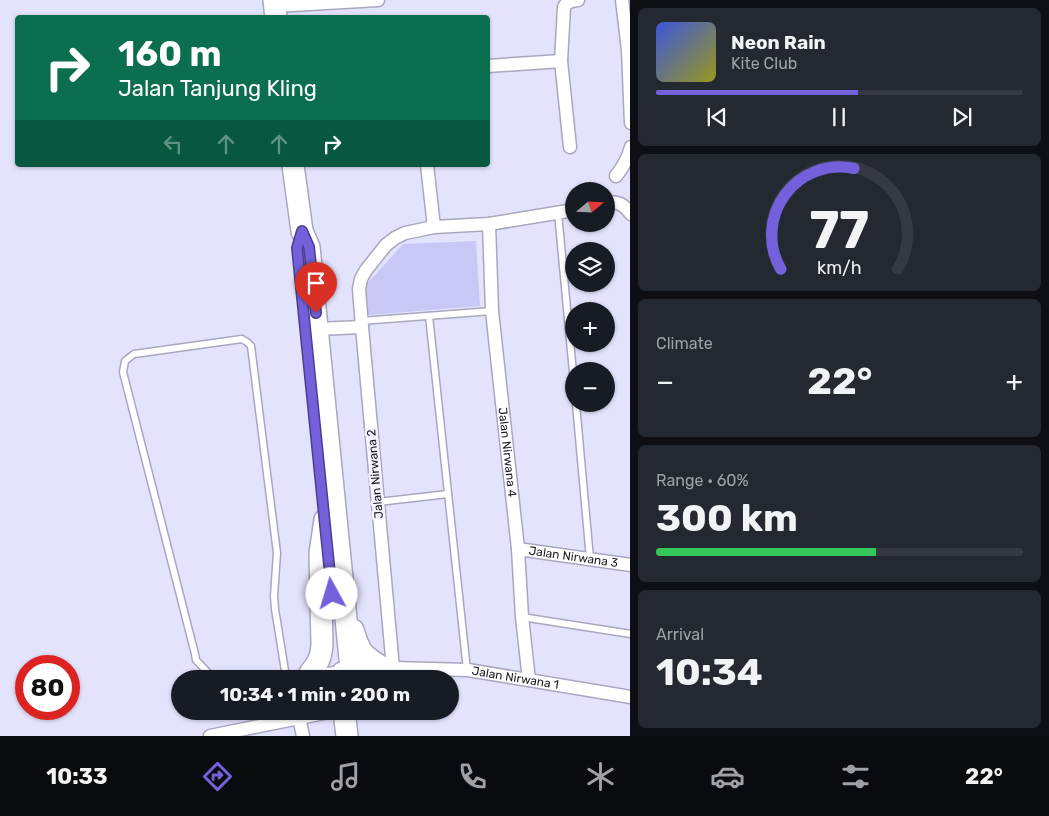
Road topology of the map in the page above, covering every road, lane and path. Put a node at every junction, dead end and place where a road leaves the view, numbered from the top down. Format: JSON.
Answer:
{"nodes":[{"id":1,"x":378,"y":0,"type":"edge"},
{"id":2,"x":578,"y":0,"type":"edge"},
{"id":3,"x":622,"y":0,"type":"edge"},
{"id":4,"x":563,"y":2,"type":"edge"},
{"id":5,"x":273,"y":6,"type":"edge"},
{"id":6,"x":561,"y":61,"type":"junction"},
{"id":7,"x":490,"y":66,"type":"edge"},
{"id":8,"x":630,"y":123,"type":"edge"},
{"id":9,"x":630,"y":147,"type":"edge"},
{"id":10,"x":570,"y":148,"type":"dead end"},
{"id":11,"x":293,"y":167,"type":"edge"},
{"id":12,"x":427,"y":167,"type":"edge"},
{"id":13,"x":616,"y":176,"type":"dead end"},
{"id":14,"x":615,"y":203,"type":"edge"},
{"id":15,"x":565,"y":212,"type":"edge"},
{"id":16,"x":558,"y":213,"type":"junction"},
{"id":17,"x":630,"y":214,"type":"edge"},
{"id":18,"x":490,"y":224,"type":"junction"},
{"id":19,"x":434,"y":228,"type":"junction"},
{"id":20,"x":302,"y":231,"type":"junction"},
{"id":21,"x":492,"y":311,"type":"junction"},
{"id":22,"x":429,"y":316,"type":"junction"},
{"id":23,"x":362,"y":324,"type":"junction"},
{"id":24,"x":318,"y":329,"type":"junction"},
{"id":25,"x":572,"y":362,"type":"edge"},
{"id":26,"x":577,"y":412,"type":"edge"},
{"id":27,"x":448,"y":494,"type":"junction"},
{"id":28,"x":378,"y":502,"type":"junction"},
{"id":29,"x":324,"y":520,"type":"junction"},
{"id":30,"x":518,"y":549,"type":"junction"},
{"id":31,"x":590,"y":559,"type":"junction"},
{"id":32,"x":630,"y":565,"type":"edge"},
{"id":33,"x":344,"y":601,"type":"junction"},
{"id":34,"x":522,"y":618,"type":"junction"},
{"id":35,"x":630,"y":634,"type":"edge"},
{"id":36,"x":388,"y":668,"type":"junction"},
{"id":37,"x":205,"y":670,"type":"edge"},
{"id":38,"x":285,"y":670,"type":"edge"},
{"id":39,"x":312,"y":670,"type":"edge"},
{"id":40,"x":345,"y":670,"type":"edge"},
{"id":41,"x":346,"y":670,"type":"edge"},
{"id":42,"x":374,"y":670,"type":"edge"},
{"id":43,"x":468,"y":670,"type":"junction"},
{"id":44,"x":529,"y":680,"type":"junction"},
{"id":45,"x":630,"y":697,"type":"edge"},
{"id":46,"x":289,"y":720,"type":"edge"},
{"id":47,"x":299,"y":720,"type":"edge"},
{"id":48,"x":345,"y":720,"type":"edge"},
{"id":49,"x":357,"y":720,"type":"edge"},
{"id":50,"x":210,"y":736,"type":"edge"},
{"id":51,"x":303,"y":736,"type":"edge"},
{"id":52,"x":347,"y":736,"type":"edge"},
{"id":53,"x":358,"y":736,"type":"edge"}],
"edges":[{"from":1,"to":5,"type":"street"},
{"from":2,"to":4,"type":"street"},
{"from":3,"to":8,"type":"street"},
{"from":4,"to":6,"type":"street"},
{"from":6,"to":7,"type":"street"},
{"from":6,"to":10,"type":"street"},
{"from":9,"to":13,"type":"street"},
{"from":11,"to":20,"type":"highway"},
{"from":12,"to":19,"type":"street"},
{"from":14,"to":17,"type":"street"},
{"from":15,"to":16,"type":"street"},
{"from":16,"to":18,"type":"street"},
{"from":16,"to":25,"type":"lane"},
{"from":18,"to":19,"type":"street"},
{"from":18,"to":21,"type":"street","name":"Jalan Nirwana 4"},
{"from":19,"to":23,"type":"street","name":"Jalan Nirwana 2"},
{"from":20,"to":24,"type":"highway"},
{"from":20,"to":29,"type":"highway"},
{"from":21,"to":22,"type":"lane"},
{"from":21,"to":30,"type":"street","name":"Jalan Nirwana 4"},
{"from":22,"to":23,"type":"lane"},
{"from":22,"to":27,"type":"lane"},
{"from":23,"to":24,"type":"street"},
{"from":23,"to":28,"type":"street","name":"Jalan Nirwana 2"},
{"from":24,"to":33,"type":"highway"},
{"from":26,"to":31,"type":"lane"},
{"from":27,"to":28,"type":"lane"},
{"from":27,"to":43,"type":"lane"},
{"from":28,"to":36,"type":"street","name":"Jalan Nirwana 2"},
{"from":29,"to":39,"type":"highway"},
{"from":29,"to":40,"type":"highway"},
{"from":30,"to":31,"type":"street","name":"Jalan Nirwana 3"},
{"from":30,"to":34,"type":"street","name":"Jalan Nirwana 4"},
{"from":31,"to":32,"type":"street","name":"Jalan Nirwana 3"},
{"from":33,"to":36,"type":"highway"},
{"from":33,"to":41,"type":"highway"},
{"from":34,"to":35,"type":"lane"},
{"from":34,"to":44,"type":"street","name":"Jalan Nirwana 4"},
{"from":36,"to":42,"type":"street","name":"Jalan Nirwana 1"},
{"from":36,"to":43,"type":"street","name":"Jalan Nirwana 1"},
{"from":37,"to":38,"type":"lane"},
{"from":43,"to":44,"type":"street","name":"Jalan Nirwana 1"},
{"from":44,"to":45,"type":"street","name":"Jalan Nirwana 1"},
{"from":46,"to":50,"type":"street"},
{"from":47,"to":51,"type":"street"},
{"from":48,"to":52,"type":"highway"},
{"from":49,"to":53,"type":"highway"}]}
